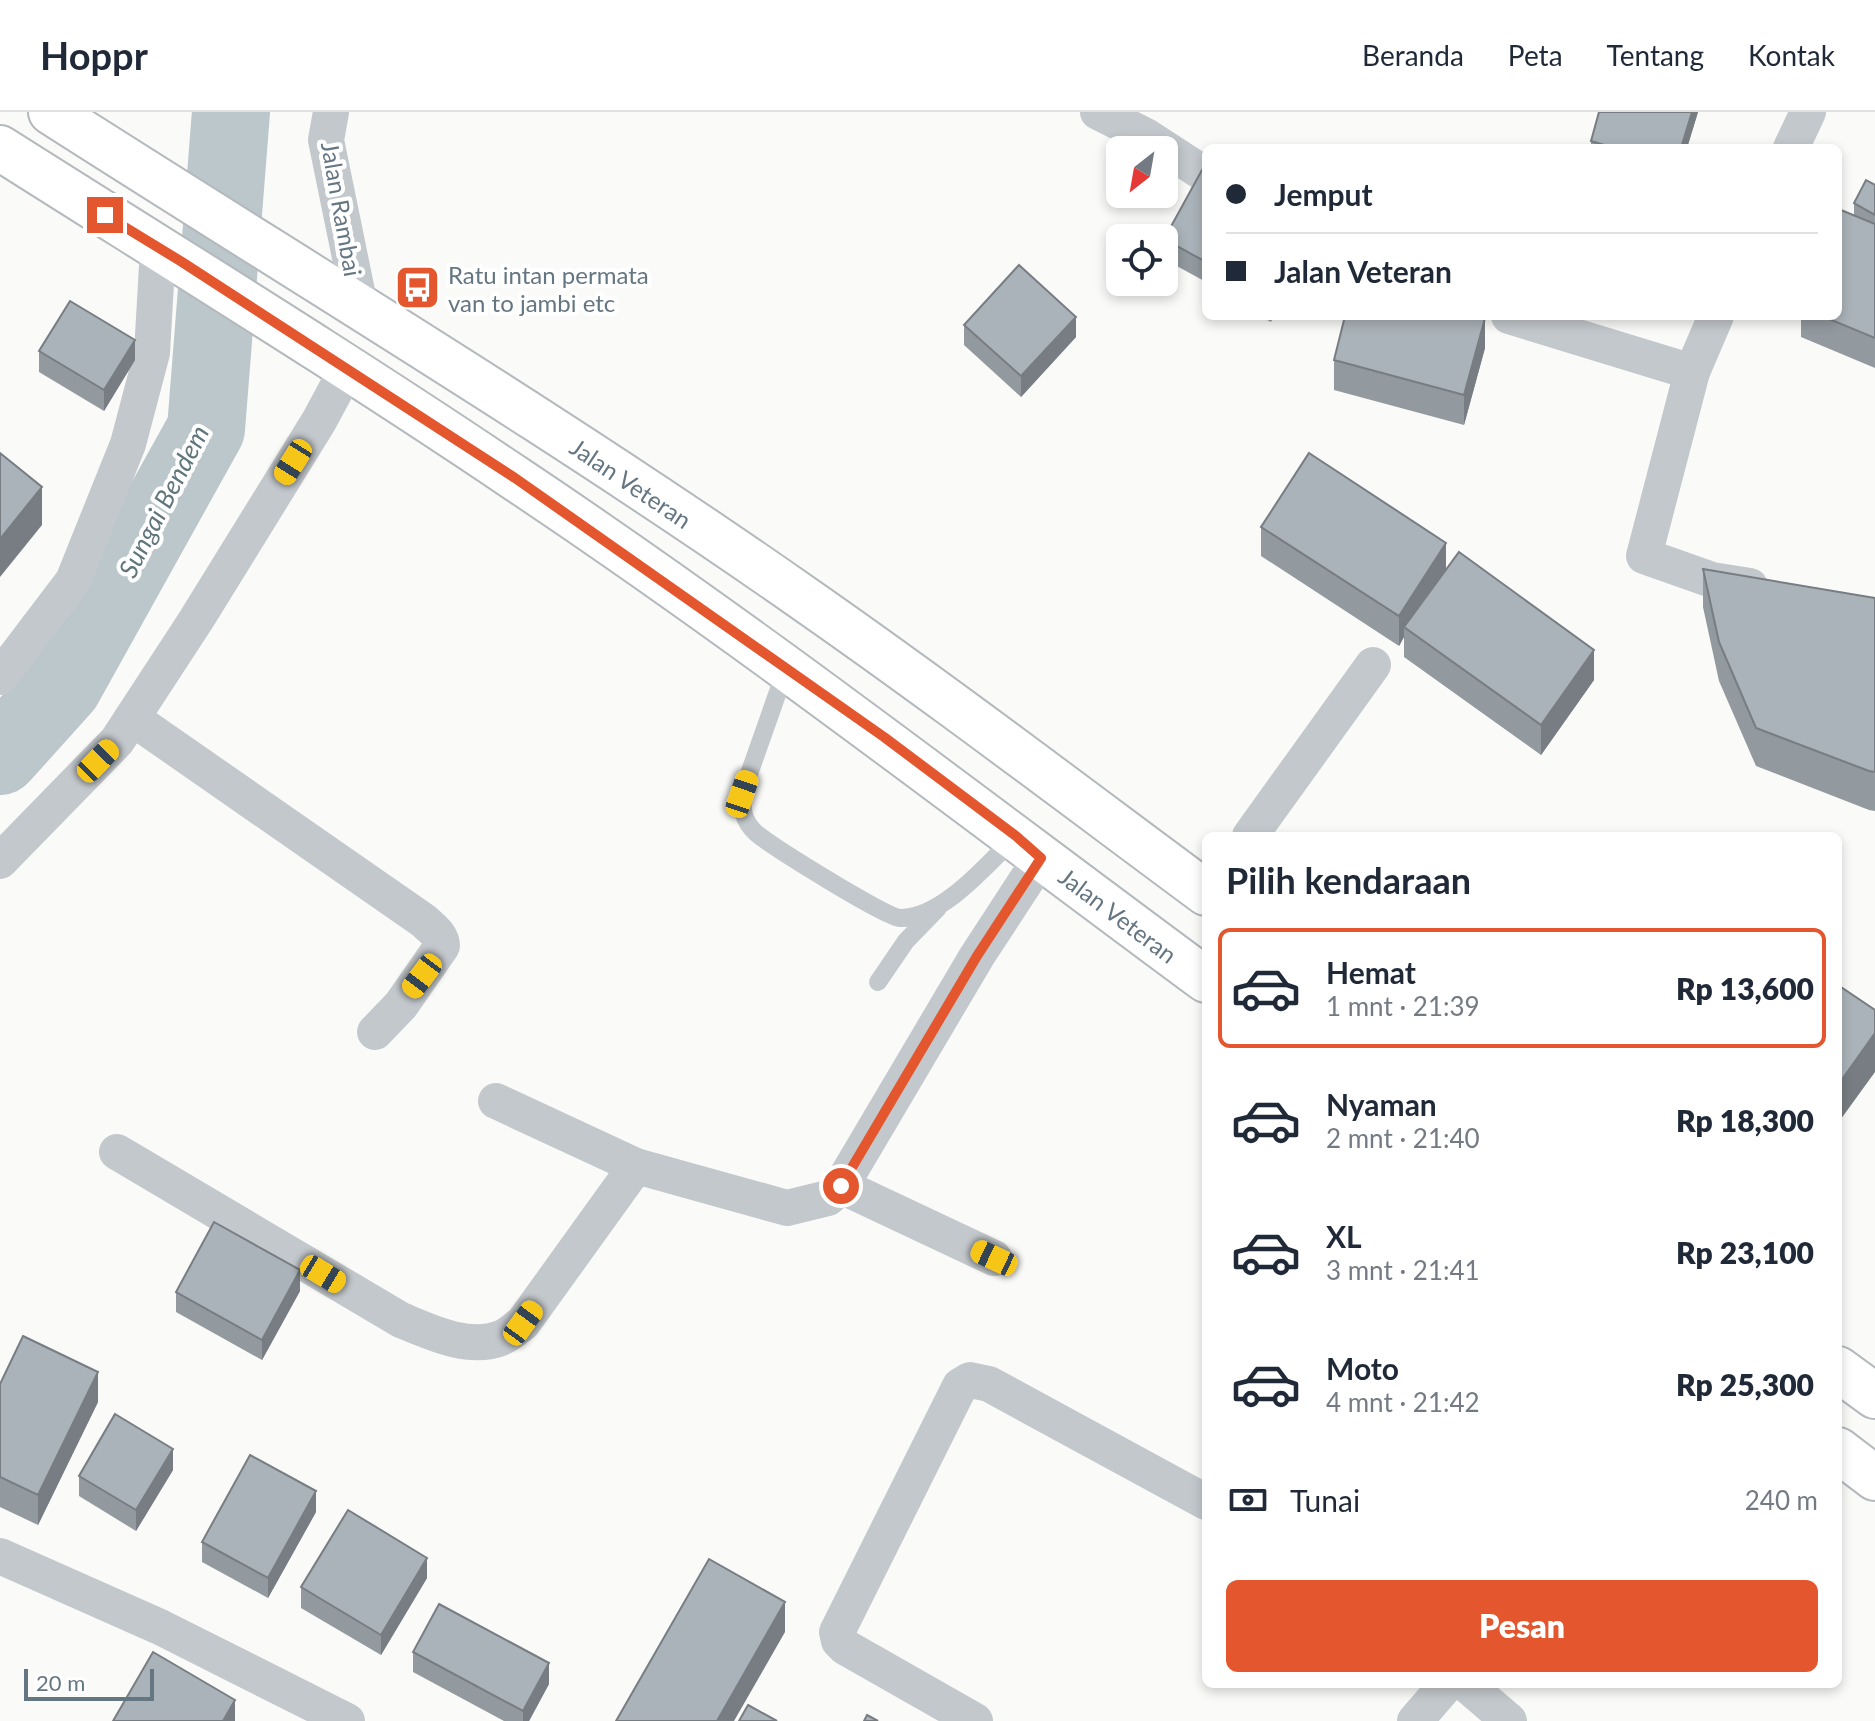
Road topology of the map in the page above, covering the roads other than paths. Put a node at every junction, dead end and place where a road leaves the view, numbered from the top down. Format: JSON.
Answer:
{"nodes":[{"id":1,"x":51,"y":112,"type":"edge"},
{"id":2,"x":1098,"y":112,"type":"edge"},
{"id":3,"x":1808,"y":112,"type":"edge"},
{"id":4,"x":325,"y":121,"type":"edge"},
{"id":5,"x":1793,"y":144,"type":"edge"},
{"id":6,"x":0,"y":148,"type":"edge"},
{"id":7,"x":1202,"y":172,"type":"edge"},
{"id":8,"x":170,"y":255,"type":"junction"},
{"id":9,"x":360,"y":306,"type":"junction"},
{"id":10,"x":1522,"y":320,"type":"edge"},
{"id":11,"x":1714,"y":320,"type":"edge"},
{"id":12,"x":332,"y":359,"type":"junction"},
{"id":13,"x":1692,"y":372,"type":"junction"},
{"id":14,"x":1787,"y":591,"type":"edge"},
{"id":15,"x":1373,"y":665,"type":"dead end"},
{"id":16,"x":786,"y":668,"type":"junction"},
{"id":17,"x":0,"y":677,"type":"edge"},
{"id":18,"x":132,"y":718,"type":"junction"},
{"id":19,"x":1253,"y":832,"type":"edge"},
{"id":20,"x":1029,"y":847,"type":"junction"},
{"id":21,"x":0,"y":861,"type":"edge"},
{"id":22,"x":1202,"y":890,"type":"edge"},
{"id":23,"x":938,"y":908,"type":"junction"},
{"id":24,"x":1202,"y":977,"type":"edge"},
{"id":25,"x":878,"y":982,"type":"dead end"},
{"id":26,"x":375,"y":1032,"type":"dead end"},
{"id":27,"x":496,"y":1101,"type":"dead end"},
{"id":28,"x":117,"y":1152,"type":"dead end"},
{"id":29,"x":636,"y":1166,"type":"junction"},
{"id":30,"x":841,"y":1186,"type":"junction"},
{"id":31,"x":994,"y":1258,"type":"dead end"},
{"id":32,"x":1842,"y":1372,"type":"edge"},
{"id":33,"x":1875,"y":1396,"type":"edge"},
{"id":34,"x":1842,"y":1453,"type":"edge"},
{"id":35,"x":1875,"y":1478,"type":"edge"},
{"id":36,"x":1202,"y":1500,"type":"edge"},
{"id":37,"x":0,"y":1556,"type":"edge"},
{"id":38,"x":1444,"y":1688,"type":"edge"},
{"id":39,"x":1471,"y":1688,"type":"edge"},
{"id":40,"x":347,"y":1721,"type":"edge"},
{"id":41,"x":975,"y":1721,"type":"edge"},
{"id":42,"x":1415,"y":1721,"type":"edge"},
{"id":43,"x":1509,"y":1721,"type":"edge"}],
"edges":[{"from":1,"to":9,"type":"highway","name":"Jalan Veteran"},
{"from":2,"to":7,"type":"street"},
{"from":3,"to":5,"type":"street"},
{"from":4,"to":9,"type":"street","name":"Jalan Rambai"},
{"from":6,"to":8,"type":"highway","name":"Jalan Veteran"},
{"from":8,"to":12,"type":"highway","name":"Jalan Veteran"},
{"from":8,"to":17,"type":"street"},
{"from":9,"to":22,"type":"highway","name":"Jalan Veteran"},
{"from":10,"to":13,"type":"street"},
{"from":11,"to":13,"type":"street"},
{"from":12,"to":16,"type":"highway","name":"Jalan Veteran"},
{"from":12,"to":18,"type":"street"},
{"from":13,"to":14,"type":"street"},
{"from":15,"to":19,"type":"street"},
{"from":16,"to":20,"type":"highway","name":"Jalan Veteran"},
{"from":16,"to":23,"type":"lane"},
{"from":18,"to":21,"type":"street"},
{"from":18,"to":26,"type":"street"},
{"from":20,"to":23,"type":"lane"},
{"from":20,"to":24,"type":"highway","name":"Jalan Veteran"},
{"from":20,"to":30,"type":"street"},
{"from":23,"to":25,"type":"lane"},
{"from":27,"to":29,"type":"street"},
{"from":28,"to":29,"type":"street"},
{"from":29,"to":30,"type":"street"},
{"from":30,"to":31,"type":"street"},
{"from":32,"to":33,"type":"highway"},
{"from":34,"to":35,"type":"highway"},
{"from":36,"to":41,"type":"street"},
{"from":37,"to":40,"type":"street"},
{"from":38,"to":42,"type":"street"},
{"from":39,"to":43,"type":"street"}]}
